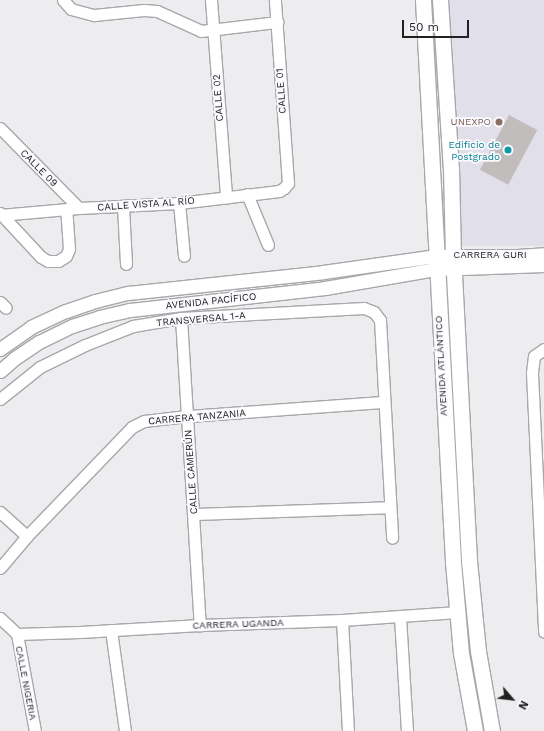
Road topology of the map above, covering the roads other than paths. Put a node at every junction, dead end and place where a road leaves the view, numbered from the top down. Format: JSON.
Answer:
{"nodes":[{"id":1,"x":63,"y":0,"type":"edge"},
{"id":2,"x":211,"y":0,"type":"edge"},
{"id":3,"x":275,"y":0,"type":"edge"},
{"id":4,"x":423,"y":0,"type":"edge"},
{"id":5,"x":440,"y":0,"type":"edge"},
{"id":6,"x":134,"y":6,"type":"edge"},
{"id":7,"x":276,"y":22,"type":"junction"},
{"id":8,"x":213,"y":28,"type":"junction"},
{"id":9,"x":0,"y":128,"type":"edge"},
{"id":10,"x":288,"y":183,"type":"joint"},
{"id":11,"x":247,"y":194,"type":"junction"},
{"id":12,"x":226,"y":197,"type":"junction"},
{"id":13,"x":179,"y":203,"type":"junction"},
{"id":14,"x":123,"y":206,"type":"junction"},
{"id":15,"x":79,"y":208,"type":"junction"},
{"id":16,"x":66,"y":210,"type":"junction"},
{"id":17,"x":1,"y":214,"type":"edge"},
{"id":18,"x":268,"y":245,"type":"dead end"},
{"id":19,"x":544,"y":254,"type":"edge"},
{"id":20,"x":184,"y":256,"type":"dead end"},
{"id":21,"x":453,"y":262,"type":"junction"},
{"id":22,"x":436,"y":263,"type":"junction"},
{"id":23,"x":126,"y":264,"type":"dead end"},
{"id":24,"x":544,"y":265,"type":"edge"},
{"id":25,"x":278,"y":277,"type":"junction"},
{"id":26,"x":285,"y":293,"type":"junction"},
{"id":27,"x":181,"y":318,"type":"junction"},
{"id":28,"x":0,"y":349,"type":"edge"},
{"id":29,"x":544,"y":349,"type":"edge"},
{"id":30,"x":0,"y":371,"type":"edge"},
{"id":31,"x":0,"y":399,"type":"edge"},
{"id":32,"x":384,"y":402,"type":"junction"},
{"id":33,"x":187,"y":416,"type":"junction"},
{"id":34,"x":390,"y":507,"type":"junction"},
{"id":35,"x":0,"y":512,"type":"edge"},
{"id":36,"x":194,"y":514,"type":"junction"},
{"id":37,"x":27,"y":536,"type":"junction"},
{"id":38,"x":392,"y":538,"type":"dead end"},
{"id":39,"x":0,"y":568,"type":"edge"},
{"id":40,"x":543,"y":594,"type":"edge"},
{"id":41,"x":458,"y":612,"type":"junction"},
{"id":42,"x":400,"y":617,"type":"junction"},
{"id":43,"x":0,"y":618,"type":"edge"},
{"id":44,"x":342,"y":620,"type":"junction"},
{"id":45,"x":200,"y":625,"type":"junction"},
{"id":46,"x":111,"y":630,"type":"junction"},
{"id":47,"x":544,"y":632,"type":"edge"},
{"id":48,"x":17,"y":634,"type":"junction"},
{"id":49,"x":35,"y":731,"type":"edge"},
{"id":50,"x":126,"y":731,"type":"edge"},
{"id":51,"x":348,"y":731,"type":"edge"},
{"id":52,"x":407,"y":731,"type":"edge"},
{"id":53,"x":475,"y":731,"type":"edge"},
{"id":54,"x":492,"y":731,"type":"edge"}],
"edges":[{"from":1,"to":6,"type":"street"},
{"from":2,"to":8,"type":"street","name":"CALLE 02"},
{"from":3,"to":7,"type":"street","name":"CALLE 01"},
{"from":4,"to":22,"type":"main road","name":"AVENIDA ATLÁNTICO"},
{"from":5,"to":21,"type":"main road","name":"AVENIDA ATLÁNTICO"},
{"from":6,"to":8,"type":"street"},
{"from":7,"to":8,"type":"street"},
{"from":7,"to":10,"type":"street","name":"CALLE 01"},
{"from":8,"to":12,"type":"street","name":"CALLE 02"},
{"from":9,"to":15,"type":"street","name":"CALLE 09"},
{"from":10,"to":11,"type":"street","name":"CALLE VISTA AL RÍO"},
{"from":11,"to":12,"type":"street","name":"CALLE VISTA AL RÍO"},
{"from":11,"to":18,"type":"street"},
{"from":12,"to":13,"type":"street","name":"CALLE VISTA AL RÍO"},
{"from":13,"to":14,"type":"street","name":"CALLE VISTA AL RÍO"},
{"from":13,"to":20,"type":"street"},
{"from":14,"to":15,"type":"street","name":"CALLE VISTA AL RÍO"},
{"from":14,"to":23,"type":"street"},
{"from":15,"to":16,"type":"street","name":"CALLE VISTA AL RÍO"},
{"from":16,"to":17,"type":"street","name":"CALLE VISTA AL RÍO"},
{"from":16,"to":17,"type":"street"},
{"from":19,"to":21,"type":"street","name":"CARRERA GURI"},
{"from":21,"to":22,"type":"street","name":"CARRERA GURI"},
{"from":21,"to":24,"type":"street","name":"CARRERA GURI"},
{"from":21,"to":54,"type":"main road","name":"AVENIDA ATLÁNTICO"},
{"from":22,"to":25,"type":"street","name":"AVENIDA PACÍFICO"},
{"from":22,"to":26,"type":"street","name":"AVENIDA PACÍFICO"},
{"from":22,"to":41,"type":"main road","name":"AVENIDA ATLÁNTICO"},
{"from":25,"to":26,"type":"street"},
{"from":25,"to":28,"type":"street","name":"AVENIDA PACÍFICO"},
{"from":26,"to":30,"type":"street","name":"AVENIDA PACÍFICO"},
{"from":27,"to":31,"type":"street","name":"TRANSVERSAL 1-A"},
{"from":27,"to":32,"type":"street","name":"TRANSVERSAL 1-A"},
{"from":27,"to":33,"type":"street","name":"CALLE CAMERÚN"},
{"from":29,"to":40,"type":"street"},
{"from":32,"to":33,"type":"street","name":"CARRERA TANZANIA"},
{"from":32,"to":34,"type":"street"},
{"from":33,"to":36,"type":"street","name":"CALLE CAMERÚN"},
{"from":33,"to":37,"type":"street","name":"CARRERA TANZANIA"},
{"from":34,"to":36,"type":"street"},
{"from":34,"to":38,"type":"street"},
{"from":35,"to":37,"type":"street"},
{"from":36,"to":45,"type":"street","name":"CALLE CAMERÚN"},
{"from":37,"to":39,"type":"street","name":"CARRERA TANZANIA"},
{"from":40,"to":47,"type":"street"},
{"from":41,"to":42,"type":"street","name":"CARRERA UGANDA"},
{"from":41,"to":53,"type":"main road","name":"AVENIDA ATLÁNTICO"},
{"from":42,"to":44,"type":"street","name":"CARRERA UGANDA"},
{"from":42,"to":52,"type":"street"},
{"from":43,"to":48,"type":"street","name":"CALLE NIGERIA"},
{"from":44,"to":45,"type":"street","name":"CARRERA UGANDA"},
{"from":44,"to":51,"type":"street"},
{"from":45,"to":46,"type":"street","name":"CARRERA UGANDA"},
{"from":46,"to":48,"type":"street","name":"CARRERA UGANDA"},
{"from":46,"to":50,"type":"street"},
{"from":48,"to":49,"type":"street","name":"CALLE NIGERIA"}]}
